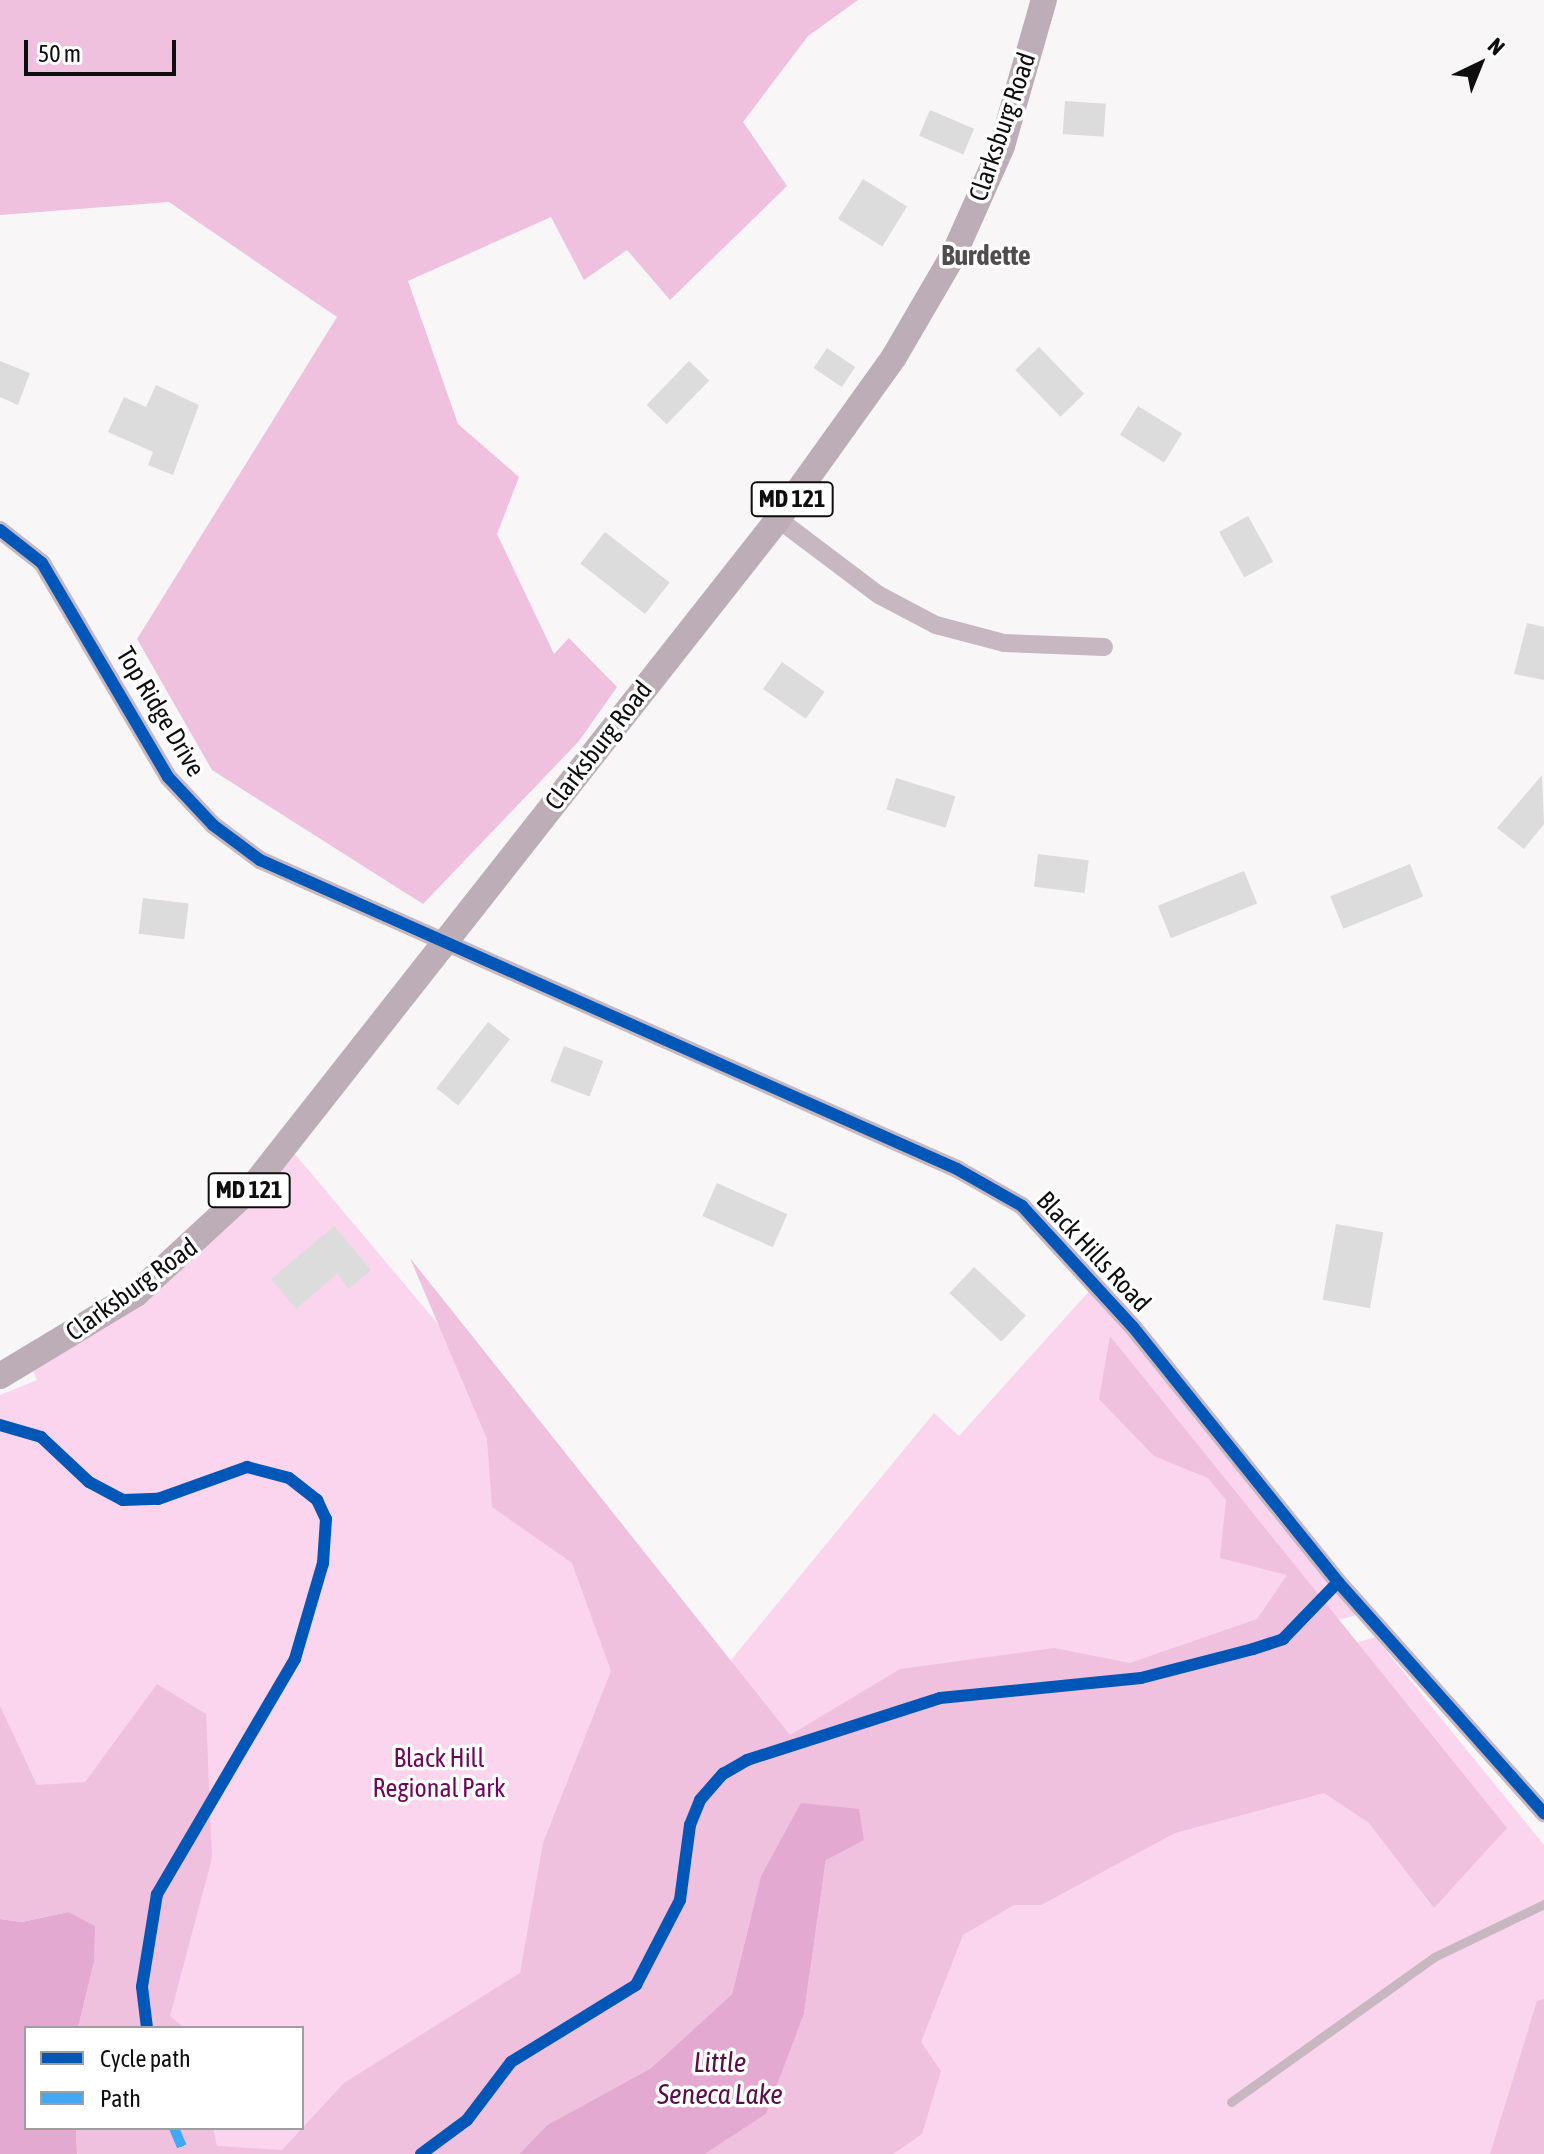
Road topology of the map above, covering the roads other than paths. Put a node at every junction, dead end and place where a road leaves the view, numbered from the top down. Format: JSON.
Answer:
{"nodes":[{"id":1,"x":1044,"y":0,"type":"edge"},
{"id":2,"x":778,"y":519,"type":"junction"},
{"id":3,"x":0,"y":530,"type":"edge"},
{"id":4,"x":1104,"y":647,"type":"dead end"},
{"id":5,"x":443,"y":944,"type":"junction"},
{"id":6,"x":0,"y":1376,"type":"edge"},
{"id":7,"x":1544,"y":1813,"type":"edge"},
{"id":8,"x":1544,"y":1904,"type":"edge"},
{"id":9,"x":1231,"y":2102,"type":"dead end"}],
"edges":[{"from":1,"to":2,"type":"main road","name":"Clarksburg Road","number":"MD 121"},
{"from":2,"to":4,"type":"street"},
{"from":2,"to":5,"type":"main road","name":"Clarksburg Road","number":"MD 121"},
{"from":3,"to":5,"type":"street","name":"Top Ridge Drive"},
{"from":5,"to":6,"type":"main road","name":"Clarksburg Road","number":"MD 121"},
{"from":5,"to":7,"type":"street","name":"Black Hills Road"},
{"from":8,"to":9,"type":"lane"}]}
